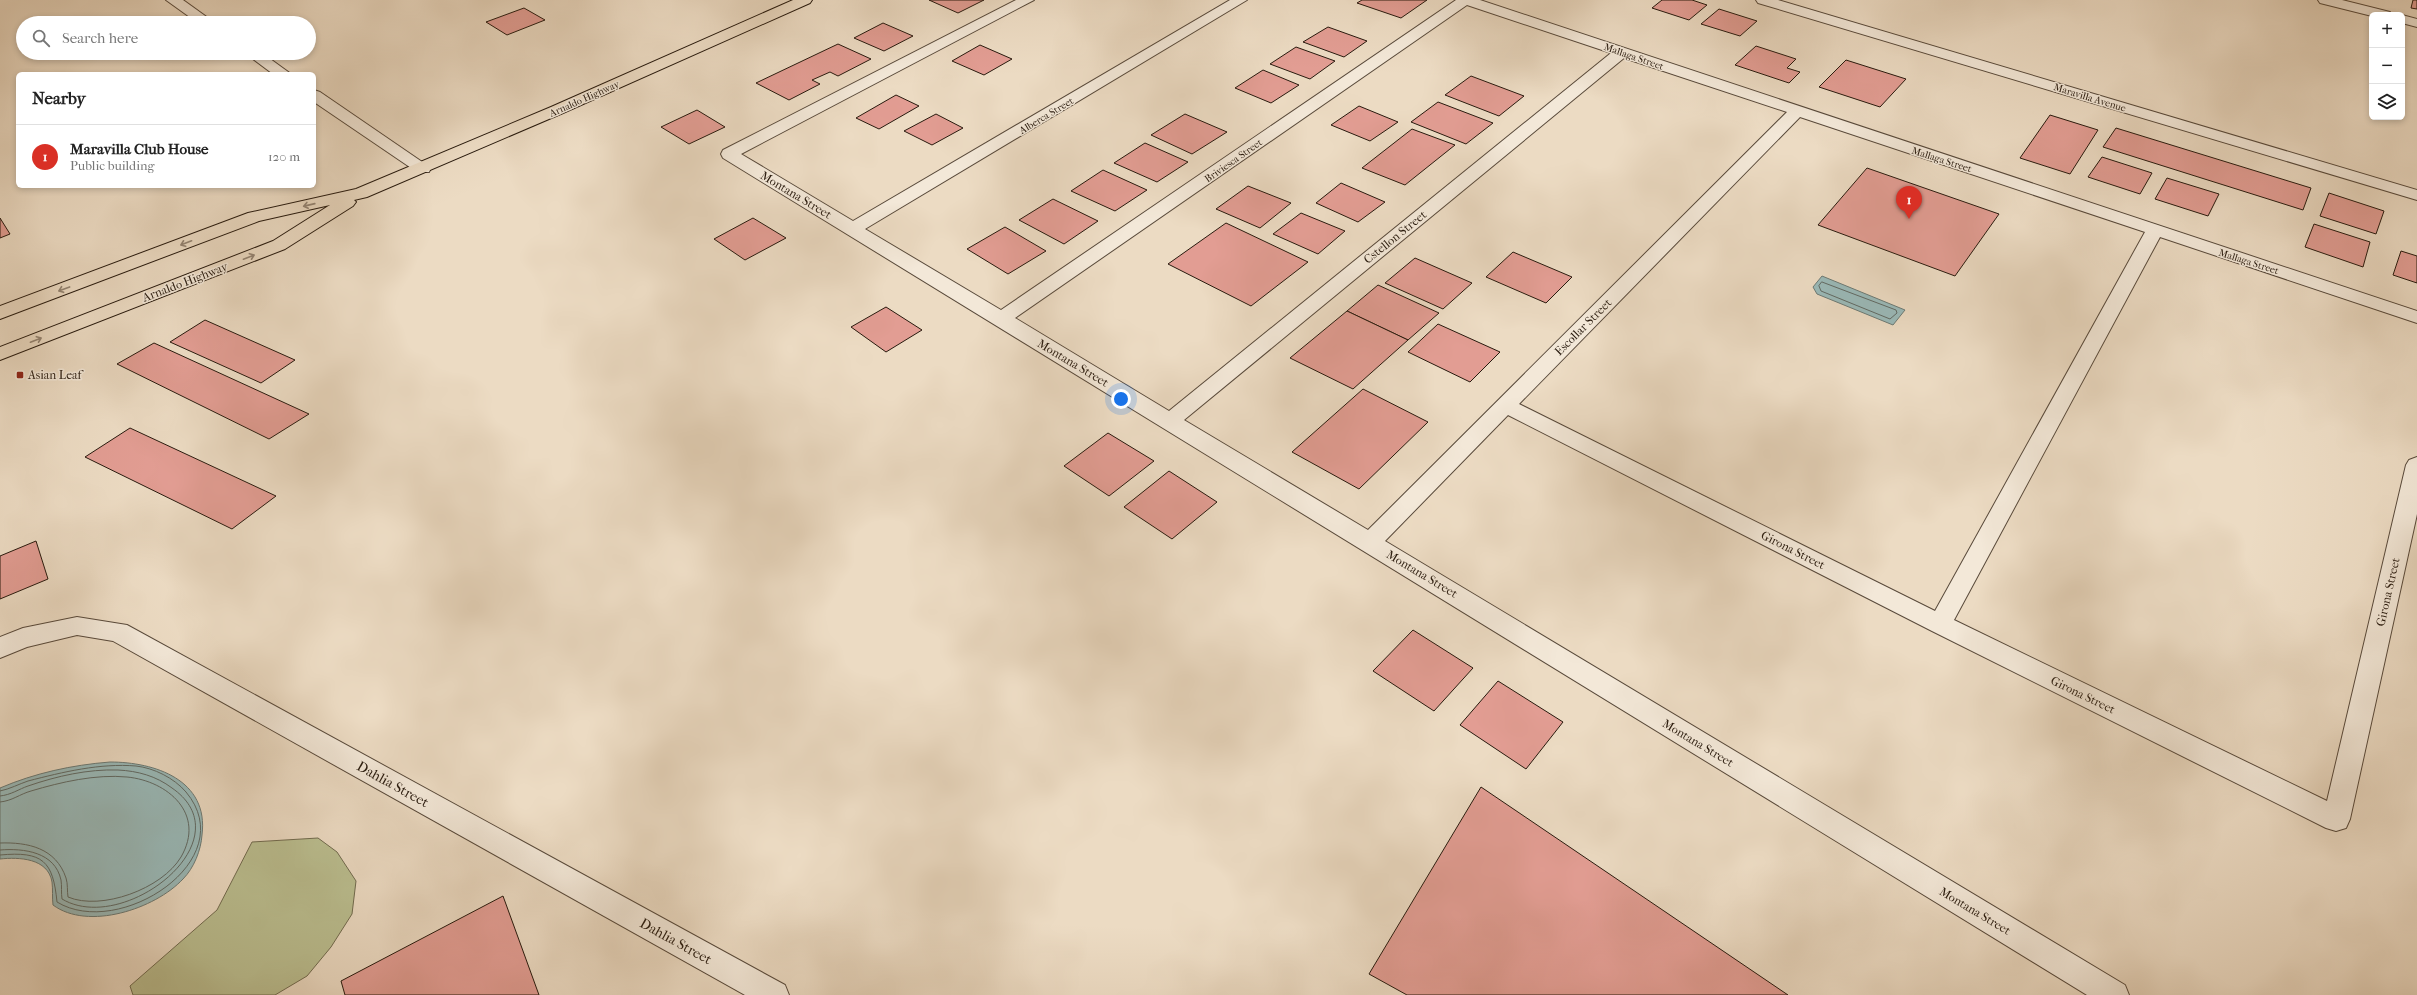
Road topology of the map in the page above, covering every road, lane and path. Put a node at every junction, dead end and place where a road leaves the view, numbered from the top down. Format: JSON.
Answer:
{"nodes":[{"id":1,"x":173,"y":0,"type":"edge"},
{"id":2,"x":805,"y":0,"type":"edge"},
{"id":3,"x":1027,"y":0,"type":"edge"},
{"id":4,"x":1240,"y":0,"type":"edge"},
{"id":5,"x":1466,"y":0,"type":"edge"},
{"id":6,"x":1764,"y":0,"type":"edge"},
{"id":7,"x":2325,"y":0,"type":"edge"},
{"id":8,"x":2373,"y":12,"type":"edge"},
{"id":9,"x":197,"y":16,"type":"edge"},
{"id":10,"x":2405,"y":20,"type":"edge"},
{"id":11,"x":2417,"y":23,"type":"edge"},
{"id":12,"x":1622,"y":52,"type":"junction"},
{"id":13,"x":262,"y":60,"type":"edge"},
{"id":14,"x":280,"y":72,"type":"edge"},
{"id":15,"x":316,"y":96,"type":"edge"},
{"id":16,"x":1797,"y":111,"type":"junction"},
{"id":17,"x":423,"y":168,"type":"junction"},
{"id":18,"x":361,"y":193,"type":"junction"},
{"id":19,"x":2417,"y":195,"type":"edge"},
{"id":20,"x":852,"y":229,"type":"junction"},
{"id":21,"x":2155,"y":230,"type":"junction"},
{"id":22,"x":0,"y":313,"type":"edge"},
{"id":23,"x":2417,"y":317,"type":"edge"},
{"id":24,"x":1001,"y":319,"type":"junction"},
{"id":25,"x":0,"y":354,"type":"edge"},
{"id":26,"x":1505,"y":405,"type":"junction"},
{"id":27,"x":1169,"y":422,"type":"junction"},
{"id":28,"x":2417,"y":464,"type":"edge"},
{"id":29,"x":1369,"y":543,"type":"junction"},
{"id":30,"x":1940,"y":624,"type":"junction"},
{"id":31,"x":0,"y":648,"type":"edge"},
{"id":32,"x":755,"y":991,"type":"edge"},
{"id":33,"x":2114,"y":995,"type":"edge"}],
"edges":[{"from":1,"to":9,"type":"street"},
{"from":2,"to":17,"type":"main road","name":"Arnaldo Highway"},
{"from":3,"to":20,"type":"street","name":"Montana Street"},
{"from":4,"to":20,"type":"street","name":"Alberca Street"},
{"from":5,"to":12,"type":"street","name":"Mallaga Street"},
{"from":5,"to":24,"type":"street","name":"Briviesca Street"},
{"from":6,"to":19,"type":"street","name":"Maravilla Avenue"},
{"from":7,"to":8,"type":"street"},
{"from":10,"to":11,"type":"street"},
{"from":12,"to":16,"type":"street","name":"Mallaga Street"},
{"from":12,"to":27,"type":"street","name":"Cstellon Street"},
{"from":13,"to":14,"type":"street"},
{"from":15,"to":17,"type":"street"},
{"from":16,"to":21,"type":"street","name":"Mallaga Street"},
{"from":16,"to":26,"type":"street","name":"Escollar Street"},
{"from":17,"to":18,"type":"main road","name":"Arnaldo Highway"},
{"from":18,"to":22,"type":"main road","name":"Arnaldo Highway","one_way":true},
{"from":25,"to":18,"type":"main road","name":"Arnaldo Highway","one_way":true},
{"from":20,"to":24,"type":"street","name":"Montana Street"},
{"from":21,"to":23,"type":"street","name":"Mallaga Street"},
{"from":21,"to":30,"type":"street"},
{"from":24,"to":27,"type":"street","name":"Montana Street"},
{"from":26,"to":29,"type":"street","name":"Escollar Street"},
{"from":26,"to":30,"type":"street","name":"Girona Street"},
{"from":27,"to":29,"type":"street","name":"Montana Street"},
{"from":28,"to":30,"type":"street","name":"Girona Street"},
{"from":29,"to":33,"type":"street","name":"Montana Street"},
{"from":31,"to":32,"type":"street","name":"Dahlia Street"}]}
